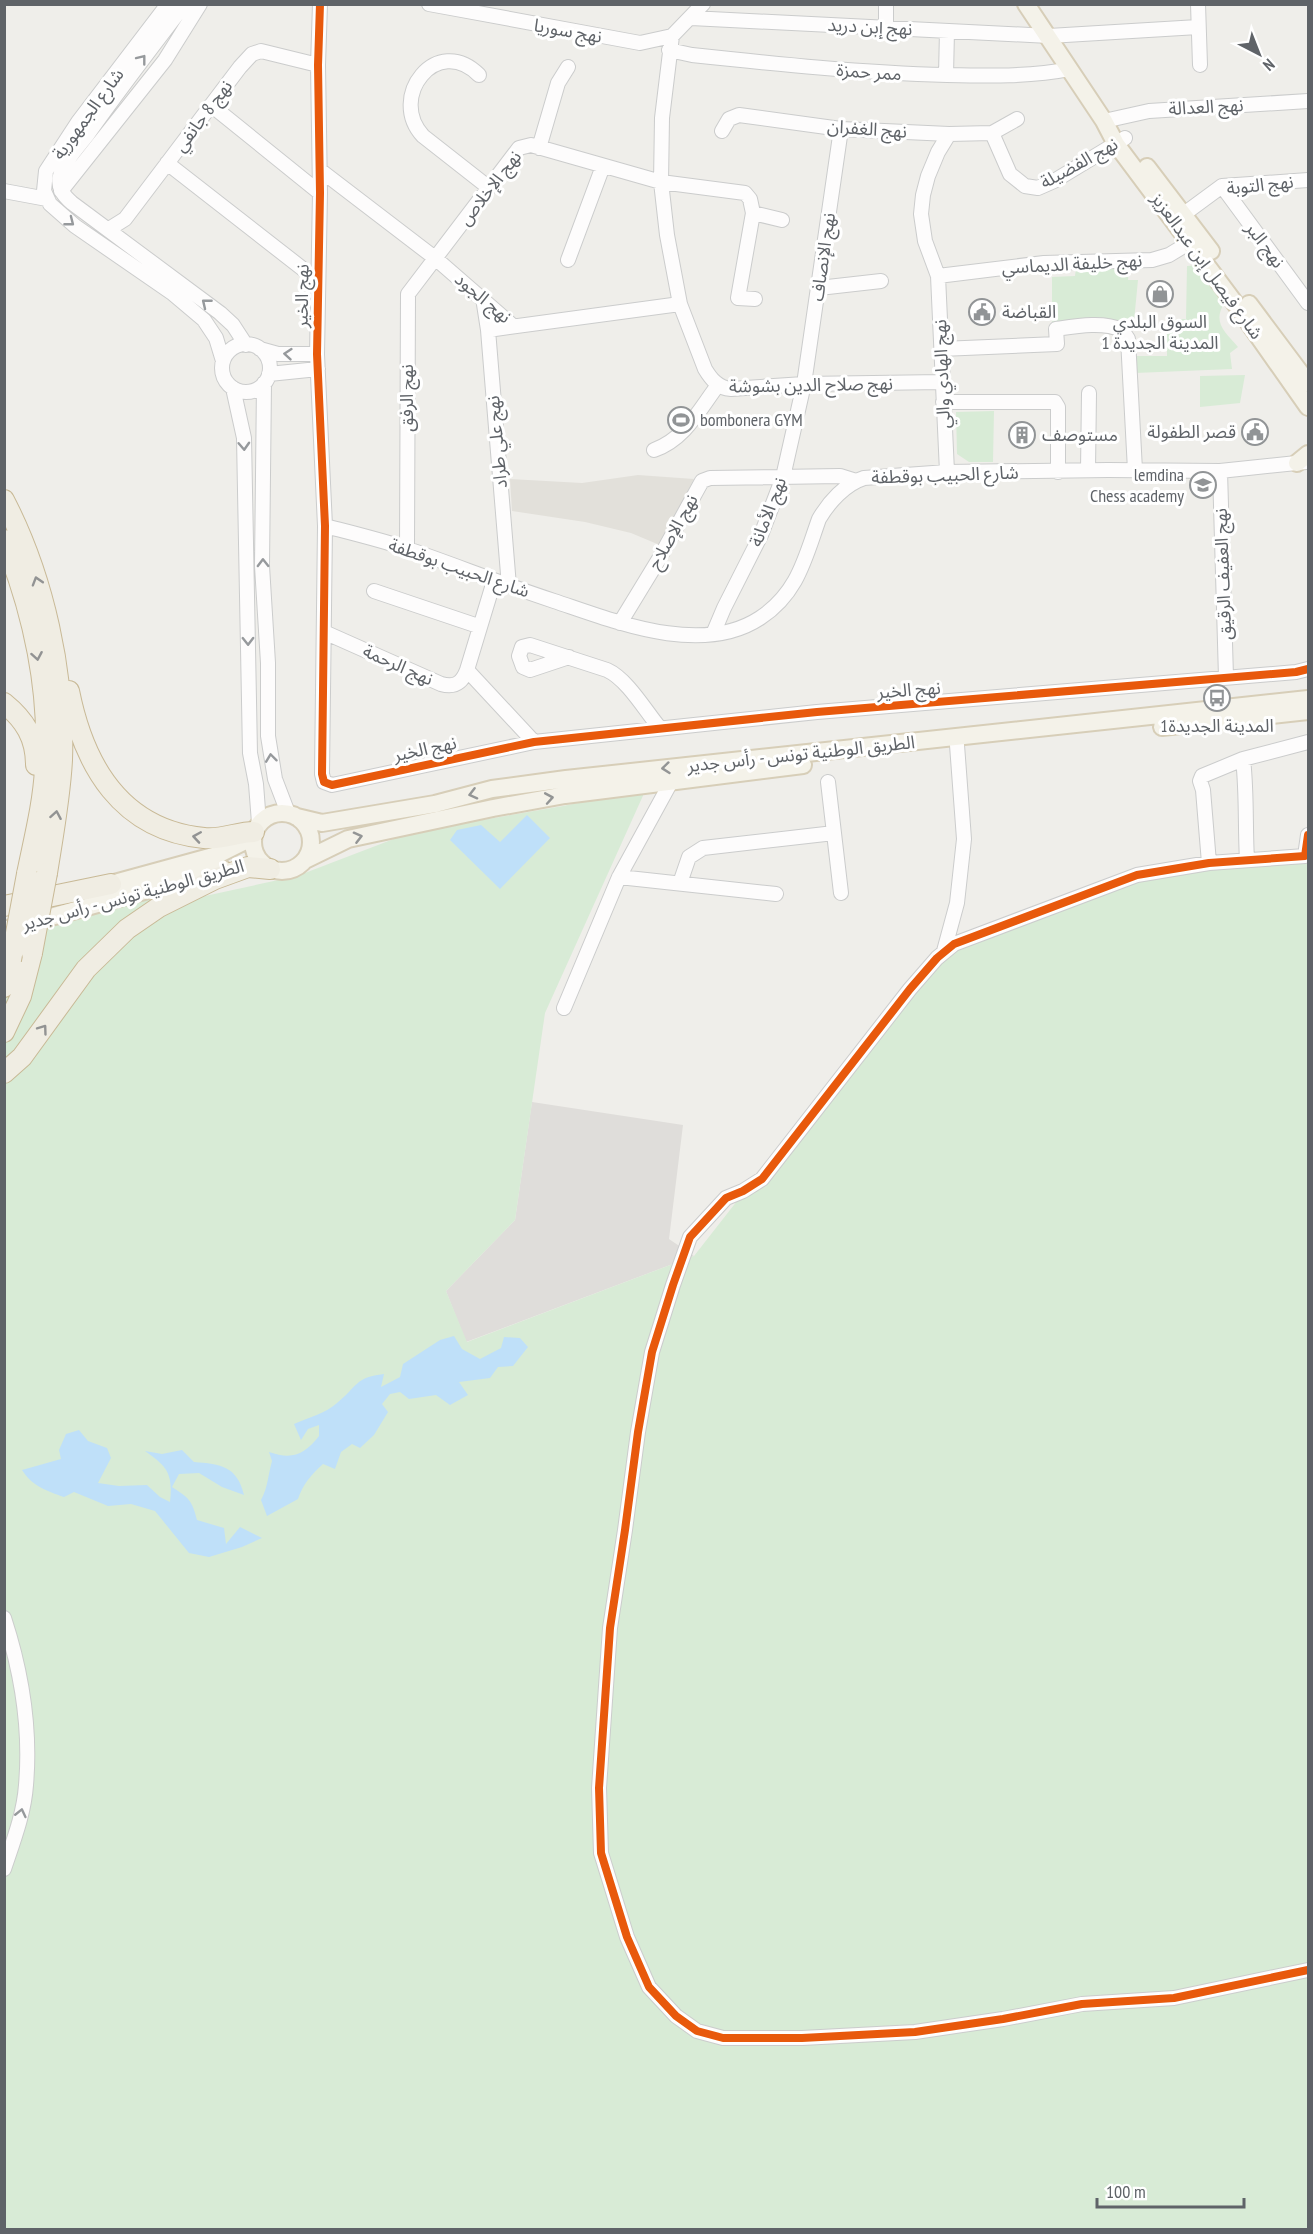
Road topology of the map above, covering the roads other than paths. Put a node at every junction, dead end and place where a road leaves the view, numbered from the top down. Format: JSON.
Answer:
{"nodes":[{"id":1,"x":168,"y":4,"type":"edge"},
{"id":2,"x":185,"y":4,"type":"edge"},
{"id":3,"x":200,"y":4,"type":"edge"},
{"id":4,"x":320,"y":4,"type":"edge"},
{"id":5,"x":429,"y":4,"type":"edge"},
{"id":6,"x":703,"y":4,"type":"edge"},
{"id":7,"x":886,"y":4,"type":"edge"},
{"id":8,"x":1026,"y":4,"type":"edge"},
{"id":9,"x":1198,"y":4,"type":"edge"},
{"id":10,"x":496,"y":11,"type":"edge"},
{"id":11,"x":691,"y":18,"type":"junction"},
{"id":12,"x":1198,"y":27,"type":"junction"},
{"id":13,"x":886,"y":28,"type":"junction"},
{"id":14,"x":947,"y":31,"type":"junction"},
{"id":15,"x":1049,"y":36,"type":"junction"},
{"id":16,"x":670,"y":43,"type":"junction"},
{"id":17,"x":318,"y":65,"type":"junction"},
{"id":18,"x":1200,"y":65,"type":"dead end"},
{"id":19,"x":568,"y":67,"type":"dead end"},
{"id":20,"x":1070,"y":69,"type":"junction"},
{"id":21,"x":479,"y":75,"type":"dead end"},
{"id":22,"x":946,"y":75,"type":"junction"},
{"id":23,"x":1308,"y":101,"type":"edge"},
{"id":24,"x":212,"y":105,"type":"junction"},
{"id":25,"x":1017,"y":119,"type":"dead end"},
{"id":26,"x":1106,"y":123,"type":"junction"},
{"id":27,"x":841,"y":129,"type":"junction"},
{"id":28,"x":722,"y":131,"type":"dead end"},
{"id":29,"x":992,"y":133,"type":"junction"},
{"id":30,"x":949,"y":134,"type":"junction"},
{"id":31,"x":1120,"y":141,"type":"junction"},
{"id":32,"x":538,"y":148,"type":"junction"},
{"id":33,"x":167,"y":163,"type":"junction"},
{"id":34,"x":603,"y":166,"type":"junction"},
{"id":35,"x":320,"y":170,"type":"junction"},
{"id":36,"x":1308,"y":180,"type":"edge"},
{"id":37,"x":661,"y":182,"type":"junction"},
{"id":38,"x":1222,"y":186,"type":"junction"},
{"id":39,"x":488,"y":187,"type":"junction"},
{"id":40,"x":4,"y":191,"type":"edge"},
{"id":41,"x":62,"y":191,"type":"junction"},
{"id":42,"x":320,"y":193,"type":"junction"},
{"id":43,"x":47,"y":199,"type":"junction"},
{"id":44,"x":753,"y":213,"type":"junction"},
{"id":45,"x":1184,"y":214,"type":"junction"},
{"id":46,"x":782,"y":220,"type":"dead end"},
{"id":47,"x":109,"y":229,"type":"junction"},
{"id":48,"x":1195,"y":239,"type":"junction"},
{"id":49,"x":435,"y":258,"type":"junction"},
{"id":50,"x":567,"y":260,"type":"dead end"},
{"id":51,"x":938,"y":276,"type":"junction"},
{"id":52,"x":317,"y":280,"type":"junction"},
{"id":53,"x":881,"y":281,"type":"dead end"},
{"id":54,"x":819,"y":288,"type":"junction"},
{"id":55,"x":483,"y":298,"type":"junction"},
{"id":56,"x":755,"y":299,"type":"dead end"},
{"id":57,"x":1308,"y":303,"type":"edge"},
{"id":58,"x":680,"y":304,"type":"junction"},
{"id":59,"x":513,"y":326,"type":"junction"},
{"id":60,"x":488,"y":330,"type":"junction"},
{"id":61,"x":253,"y":347,"type":"junction"},
{"id":62,"x":941,"y":349,"type":"junction"},
{"id":63,"x":317,"y":354,"type":"junction"},
{"id":64,"x":223,"y":361,"type":"junction"},
{"id":65,"x":318,"y":369,"type":"junction"},
{"id":66,"x":266,"y":378,"type":"junction"},
{"id":67,"x":942,"y":382,"type":"junction"},
{"id":68,"x":1308,"y":382,"type":"edge"},
{"id":69,"x":804,"y":384,"type":"junction"},
{"id":70,"x":718,"y":385,"type":"junction"},
{"id":71,"x":233,"y":388,"type":"junction"},
{"id":72,"x":1089,"y":393,"type":"dead end"},
{"id":73,"x":943,"y":402,"type":"junction"},
{"id":74,"x":1308,"y":407,"type":"edge"},
{"id":75,"x":654,"y":450,"type":"dead end"},
{"id":76,"x":1305,"y":460,"type":"edge"},
{"id":77,"x":1088,"y":470,"type":"junction"},
{"id":78,"x":1135,"y":470,"type":"junction"},
{"id":79,"x":1220,"y":471,"type":"junction"},
{"id":80,"x":946,"y":472,"type":"junction"},
{"id":81,"x":1058,"y":472,"type":"junction"},
{"id":82,"x":783,"y":477,"type":"junction"},
{"id":83,"x":855,"y":481,"type":"junction"},
{"id":84,"x":4,"y":500,"type":"edge"},
{"id":85,"x":325,"y":526,"type":"junction"},
{"id":86,"x":4,"y":540,"type":"edge"},
{"id":87,"x":407,"y":548,"type":"junction"},
{"id":88,"x":494,"y":581,"type":"junction"},
{"id":89,"x":509,"y":586,"type":"junction"},
{"id":90,"x":374,"y":591,"type":"dead end"},
{"id":91,"x":45,"y":610,"type":"junction"},
{"id":92,"x":620,"y":623,"type":"junction"},
{"id":93,"x":478,"y":626,"type":"junction"},
{"id":94,"x":324,"y":632,"type":"junction"},
{"id":95,"x":713,"y":634,"type":"junction"},
{"id":96,"x":569,"y":657,"type":"dead end"},
{"id":97,"x":1308,"y":669,"type":"edge"},
{"id":98,"x":467,"y":670,"type":"junction"},
{"id":99,"x":1226,"y":677,"type":"junction"},
{"id":100,"x":1308,"y":699,"type":"edge"},
{"id":101,"x":4,"y":703,"type":"edge"},
{"id":102,"x":1308,"y":711,"type":"edge"},
{"id":103,"x":659,"y":728,"type":"junction"},
{"id":104,"x":534,"y":742,"type":"junction"},
{"id":105,"x":1308,"y":742,"type":"edge"},
{"id":106,"x":957,"y":745,"type":"junction"},
{"id":107,"x":1243,"y":759,"type":"junction"},
{"id":108,"x":671,"y":782,"type":"junction"},
{"id":109,"x":828,"y":782,"type":"dead end"},
{"id":110,"x":293,"y":815,"type":"junction"},
{"id":111,"x":255,"y":831,"type":"junction"},
{"id":112,"x":834,"y":832,"type":"junction"},
{"id":113,"x":1308,"y":835,"type":"edge"},
{"id":114,"x":34,"y":839,"type":"junction"},
{"id":115,"x":305,"y":860,"type":"junction"},
{"id":116,"x":1247,"y":860,"type":"junction"},
{"id":117,"x":1209,"y":863,"type":"junction"},
{"id":118,"x":265,"y":866,"type":"junction"},
{"id":119,"x":619,"y":877,"type":"junction"},
{"id":120,"x":680,"y":883,"type":"junction"},
{"id":121,"x":111,"y":884,"type":"junction"},
{"id":122,"x":841,"y":892,"type":"dead end"},
{"id":123,"x":776,"y":894,"type":"dead end"},
{"id":124,"x":4,"y":906,"type":"edge"},
{"id":125,"x":4,"y":913,"type":"edge"},
{"id":126,"x":4,"y":930,"type":"edge"},
{"id":127,"x":944,"y":951,"type":"junction"},
{"id":128,"x":8,"y":966,"type":"edge"},
{"id":129,"x":4,"y":987,"type":"edge"},
{"id":130,"x":564,"y":1008,"type":"dead end"},
{"id":131,"x":4,"y":1032,"type":"edge"},
{"id":132,"x":4,"y":1073,"type":"edge"},
{"id":133,"x":4,"y":1618,"type":"edge"},
{"id":134,"x":4,"y":1869,"type":"edge"},
{"id":135,"x":1308,"y":1970,"type":"edge"}],
"edges":[{"from":1,"to":43,"type":"street","name":"شارع الجمهورية"},
{"from":41,"to":2,"type":"street","one_way":true},
{"from":3,"to":41,"type":"street"},
{"from":4,"to":17,"type":"street","name":"نهج الخير"},
{"from":5,"to":10,"type":"street","name":"نهج سوريا"},
{"from":6,"to":11,"type":"street"},
{"from":7,"to":13,"type":"street"},
{"from":8,"to":15,"type":"main road","name":"شارع فيصل إبن عبدالعزيز"},
{"from":9,"to":12,"type":"street"},
{"from":10,"to":16,"type":"street","name":"نهج سوريا"},
{"from":11,"to":13,"type":"street","name":"نهج إبن دريد"},
{"from":11,"to":16,"type":"street"},
{"from":12,"to":15,"type":"street","name":"نهج إبن دريد"},
{"from":12,"to":18,"type":"street"},
{"from":13,"to":14,"type":"street","name":"نهج إبن دريد"},
{"from":14,"to":15,"type":"street","name":"نهج إبن دريد"},
{"from":14,"to":22,"type":"street"},
{"from":15,"to":20,"type":"main road","name":"شارع فيصل إبن عبدالعزيز"},
{"from":16,"to":22,"type":"street","name":"ممر حمزة"},
{"from":16,"to":37,"type":"street","name":"نهج صلاح الدين بشوشة"},
{"from":17,"to":24,"type":"street","name":"نهج 8 جانفي"},
{"from":17,"to":35,"type":"street","name":"نهج الخير"},
{"from":19,"to":32,"type":"street"},
{"from":20,"to":22,"type":"street","name":"ممر حمزة"},
{"from":20,"to":26,"type":"main road","name":"شارع فيصل إبن عبدالعزيز"},
{"from":21,"to":39,"type":"street"},
{"from":23,"to":26,"type":"street","name":"نهج العدالة"},
{"from":24,"to":33,"type":"street","name":"نهج 8 جانفي"},
{"from":24,"to":42,"type":"street"},
{"from":25,"to":29,"type":"street","name":"نهج الغفران"},
{"from":26,"to":31,"type":"main road","name":"شارع فيصل إبن عبدالعزيز"},
{"from":27,"to":28,"type":"street","name":"نهج الغفران"},
{"from":27,"to":30,"type":"street","name":"نهج الغفران"},
{"from":27,"to":54,"type":"street","name":"نهج الإنصاف"},
{"from":29,"to":30,"type":"street","name":"نهج الغفران"},
{"from":29,"to":31,"type":"street","name":"نهج الفضيلة"},
{"from":30,"to":51,"type":"street","name":"نهج الهادي والي"},
{"from":31,"to":45,"type":"main road","name":"شارع فيصل إبن عبدالعزيز"},
{"from":31,"to":48,"type":"main road","name":"شارع فيصل إبن عبدالعزيز"},
{"from":32,"to":34,"type":"street","name":"نهج الإخلاص"},
{"from":32,"to":39,"type":"street","name":"نهج الإخلاص"},
{"from":33,"to":47,"type":"street","name":"نهج 8 جانفي"},
{"from":33,"to":52,"type":"street"},
{"from":34,"to":37,"type":"street","name":"نهج الإخلاص"},
{"from":34,"to":50,"type":"street"},
{"from":35,"to":42,"type":"street","name":"نهج الخير"},
{"from":35,"to":49,"type":"street","name":"نهج الجود"},
{"from":36,"to":38,"type":"street","name":"نهج التوبة"},
{"from":37,"to":44,"type":"street","name":"نهج الإخلاص"},
{"from":37,"to":58,"type":"street","name":"نهج صلاح الدين بشوشة"},
{"from":38,"to":45,"type":"street","name":"نهج التوبة"},
{"from":38,"to":57,"type":"street","name":"نهج البر"},
{"from":39,"to":49,"type":"street","name":"نهج الإخلاص"},
{"from":40,"to":43,"type":"street"},
{"from":41,"to":47,"type":"street"},
{"from":42,"to":52,"type":"street","name":"نهج الخير"},
{"from":43,"to":64,"type":"street","one_way":true},
{"from":44,"to":46,"type":"street"},
{"from":44,"to":56,"type":"street"},
{"from":45,"to":48,"type":"main road","name":"شارع فيصل إبن عبدالعزيز"},
{"from":61,"to":47,"type":"street","one_way":true},
{"from":48,"to":51,"type":"street","name":"نهج خليفة الديماسي"},
{"from":48,"to":68,"type":"main road","name":"شارع فيصل إبن عبدالعزيز"},
{"from":48,"to":74,"type":"main road","name":"شارع فيصل إبن عبدالعزيز"},
{"from":49,"to":55,"type":"street","name":"نهج الجود"},
{"from":49,"to":87,"type":"street","name":"نهج الرفق"},
{"from":51,"to":62,"type":"street","name":"نهج الهادي والي"},
{"from":52,"to":63,"type":"street","name":"نهج الخير"},
{"from":53,"to":54,"type":"street"},
{"from":54,"to":69,"type":"street","name":"نهج الإنصاف"},
{"from":55,"to":59,"type":"street","name":"نهج الجود"},
{"from":55,"to":60,"type":"street","name":"نهج علي طراد"},
{"from":58,"to":59,"type":"street","name":"نهج الجود"},
{"from":58,"to":70,"type":"street","name":"نهج صلاح الدين بشوشة"},
{"from":59,"to":60,"type":"street"},
{"from":60,"to":89,"type":"street","name":"نهج علي طراد"},
{"from":63,"to":61,"type":"street","one_way":true},
{"from":61,"to":64,"type":"street"},
{"from":61,"to":66,"type":"street"},
{"from":62,"to":67,"type":"street","name":"نهج الهادي والي"},
{"from":62,"to":78,"type":"street"},
{"from":63,"to":65,"type":"street","name":"نهج الخير"},
{"from":64,"to":71,"type":"street"},
{"from":65,"to":66,"type":"street"},
{"from":65,"to":85,"type":"street","name":"نهج الخير"},
{"from":66,"to":71,"type":"street"},
{"from":110,"to":66,"type":"street","one_way":true},
{"from":67,"to":69,"type":"street","name":"نهج صلاح الدين بشوشة"},
{"from":67,"to":73,"type":"street","name":"نهج الهادي والي"},
{"from":69,"to":70,"type":"street","name":"نهج صلاح الدين بشوشة"},
{"from":69,"to":82,"type":"street","name":"نهج الأمانة"},
{"from":70,"to":75,"type":"street"},
{"from":71,"to":111,"type":"street","one_way":true},
{"from":72,"to":77,"type":"street"},
{"from":73,"to":80,"type":"street","name":"نهج الهادي والي"},
{"from":73,"to":81,"type":"street"},
{"from":76,"to":79,"type":"street","name":"شارع الحبيب بوقطفة"},
{"from":77,"to":78,"type":"street","name":"شارع الحبيب بوقطفة"},
{"from":77,"to":81,"type":"street","name":"شارع الحبيب بوقطفة"},
{"from":78,"to":79,"type":"street","name":"شارع الحبيب بوقطفة"},
{"from":79,"to":99,"type":"street","name":"نهج العفيف الرقيق"},
{"from":80,"to":81,"type":"street","name":"شارع الحبيب بوقطفة"},
{"from":80,"to":83,"type":"street","name":"شارع الحبيب بوقطفة"},
{"from":82,"to":83,"type":"street","name":"نهج الإصلاح"},
{"from":82,"to":92,"type":"street","name":"نهج الإصلاح"},
{"from":82,"to":95,"type":"street","name":"نهج الأمانة"},
{"from":83,"to":95,"type":"street","name":"شارع الحبيب بوقطفة"},
{"from":91,"to":84,"type":"highway","one_way":true},
{"from":85,"to":87,"type":"street","name":"شارع الحبيب بوقطفة"},
{"from":85,"to":94,"type":"street","name":"نهج الخير"},
{"from":86,"to":114,"type":"highway","one_way":true},
{"from":87,"to":88,"type":"street","name":"شارع الحبيب بوقطفة"},
{"from":88,"to":89,"type":"street","name":"شارع الحبيب بوقطفة"},
{"from":88,"to":93,"type":"street"},
{"from":89,"to":92,"type":"street","name":"شارع الحبيب بوقطفة"},
{"from":90,"to":93,"type":"street"},
{"from":111,"to":91,"type":"highway","one_way":true},
{"from":131,"to":91,"type":"highway","one_way":true,"bridge":true},
{"from":92,"to":95,"type":"street","name":"شارع الحبيب بوقطفة"},
{"from":93,"to":98,"type":"street"},
{"from":94,"to":98,"type":"street","name":"نهج الرحمة"},
{"from":94,"to":104,"type":"street","name":"نهج الخير"},
{"from":96,"to":103,"type":"street"},
{"from":97,"to":99,"type":"street","name":"نهج الخير"},
{"from":98,"to":104,"type":"street"},
{"from":99,"to":103,"type":"street","name":"نهج الخير"},
{"from":100,"to":110,"type":"main road","name":"الطريق الوطنية تونس - رأس جدير","one_way":true},
{"from":101,"to":114,"type":"highway"},
{"from":102,"to":106,"type":"main road","name":"الطريق الوطنية تونس - رأس جدير"},
{"from":103,"to":104,"type":"street","name":"نهج الخير"},
{"from":105,"to":107,"type":"street"},
{"from":106,"to":108,"type":"main road","name":"الطريق الوطنية تونس - رأس جدير"},
{"from":106,"to":127,"type":"street"},
{"from":107,"to":116,"type":"street"},
{"from":107,"to":117,"type":"street"},
{"from":115,"to":108,"type":"main road","name":"الطريق الوطنية تونس - رأس جدير","one_way":true},
{"from":108,"to":119,"type":"street"},
{"from":109,"to":112,"type":"street"},
{"from":110,"to":111,"type":"main road"},
{"from":110,"to":115,"type":"main road"},
{"from":111,"to":118,"type":"main road"},
{"from":111,"to":121,"type":"main road","name":"الطريق الوطنية تونس - رأس جدير"},
{"from":112,"to":120,"type":"street"},
{"from":112,"to":122,"type":"street"},
{"from":113,"to":116,"type":"street"},
{"from":114,"to":128,"type":"highway","bridge":true},
{"from":115,"to":118,"type":"main road"},
{"from":116,"to":117,"type":"street"},
{"from":117,"to":127,"type":"street"},
{"from":118,"to":126,"type":"main road","name":"الطريق الوطنية تونس - رأس جدير"},
{"from":132,"to":118,"type":"highway","one_way":true},
{"from":119,"to":120,"type":"street"},
{"from":119,"to":130,"type":"street"},
{"from":120,"to":123,"type":"street"},
{"from":121,"to":124,"type":"highway"},
{"from":121,"to":125,"type":"main road","name":"الطريق الوطنية تونس - رأس جدير"},
{"from":127,"to":135,"type":"street"},
{"from":128,"to":129,"type":"highway"},
{"from":134,"to":133,"type":"street","one_way":true}]}
